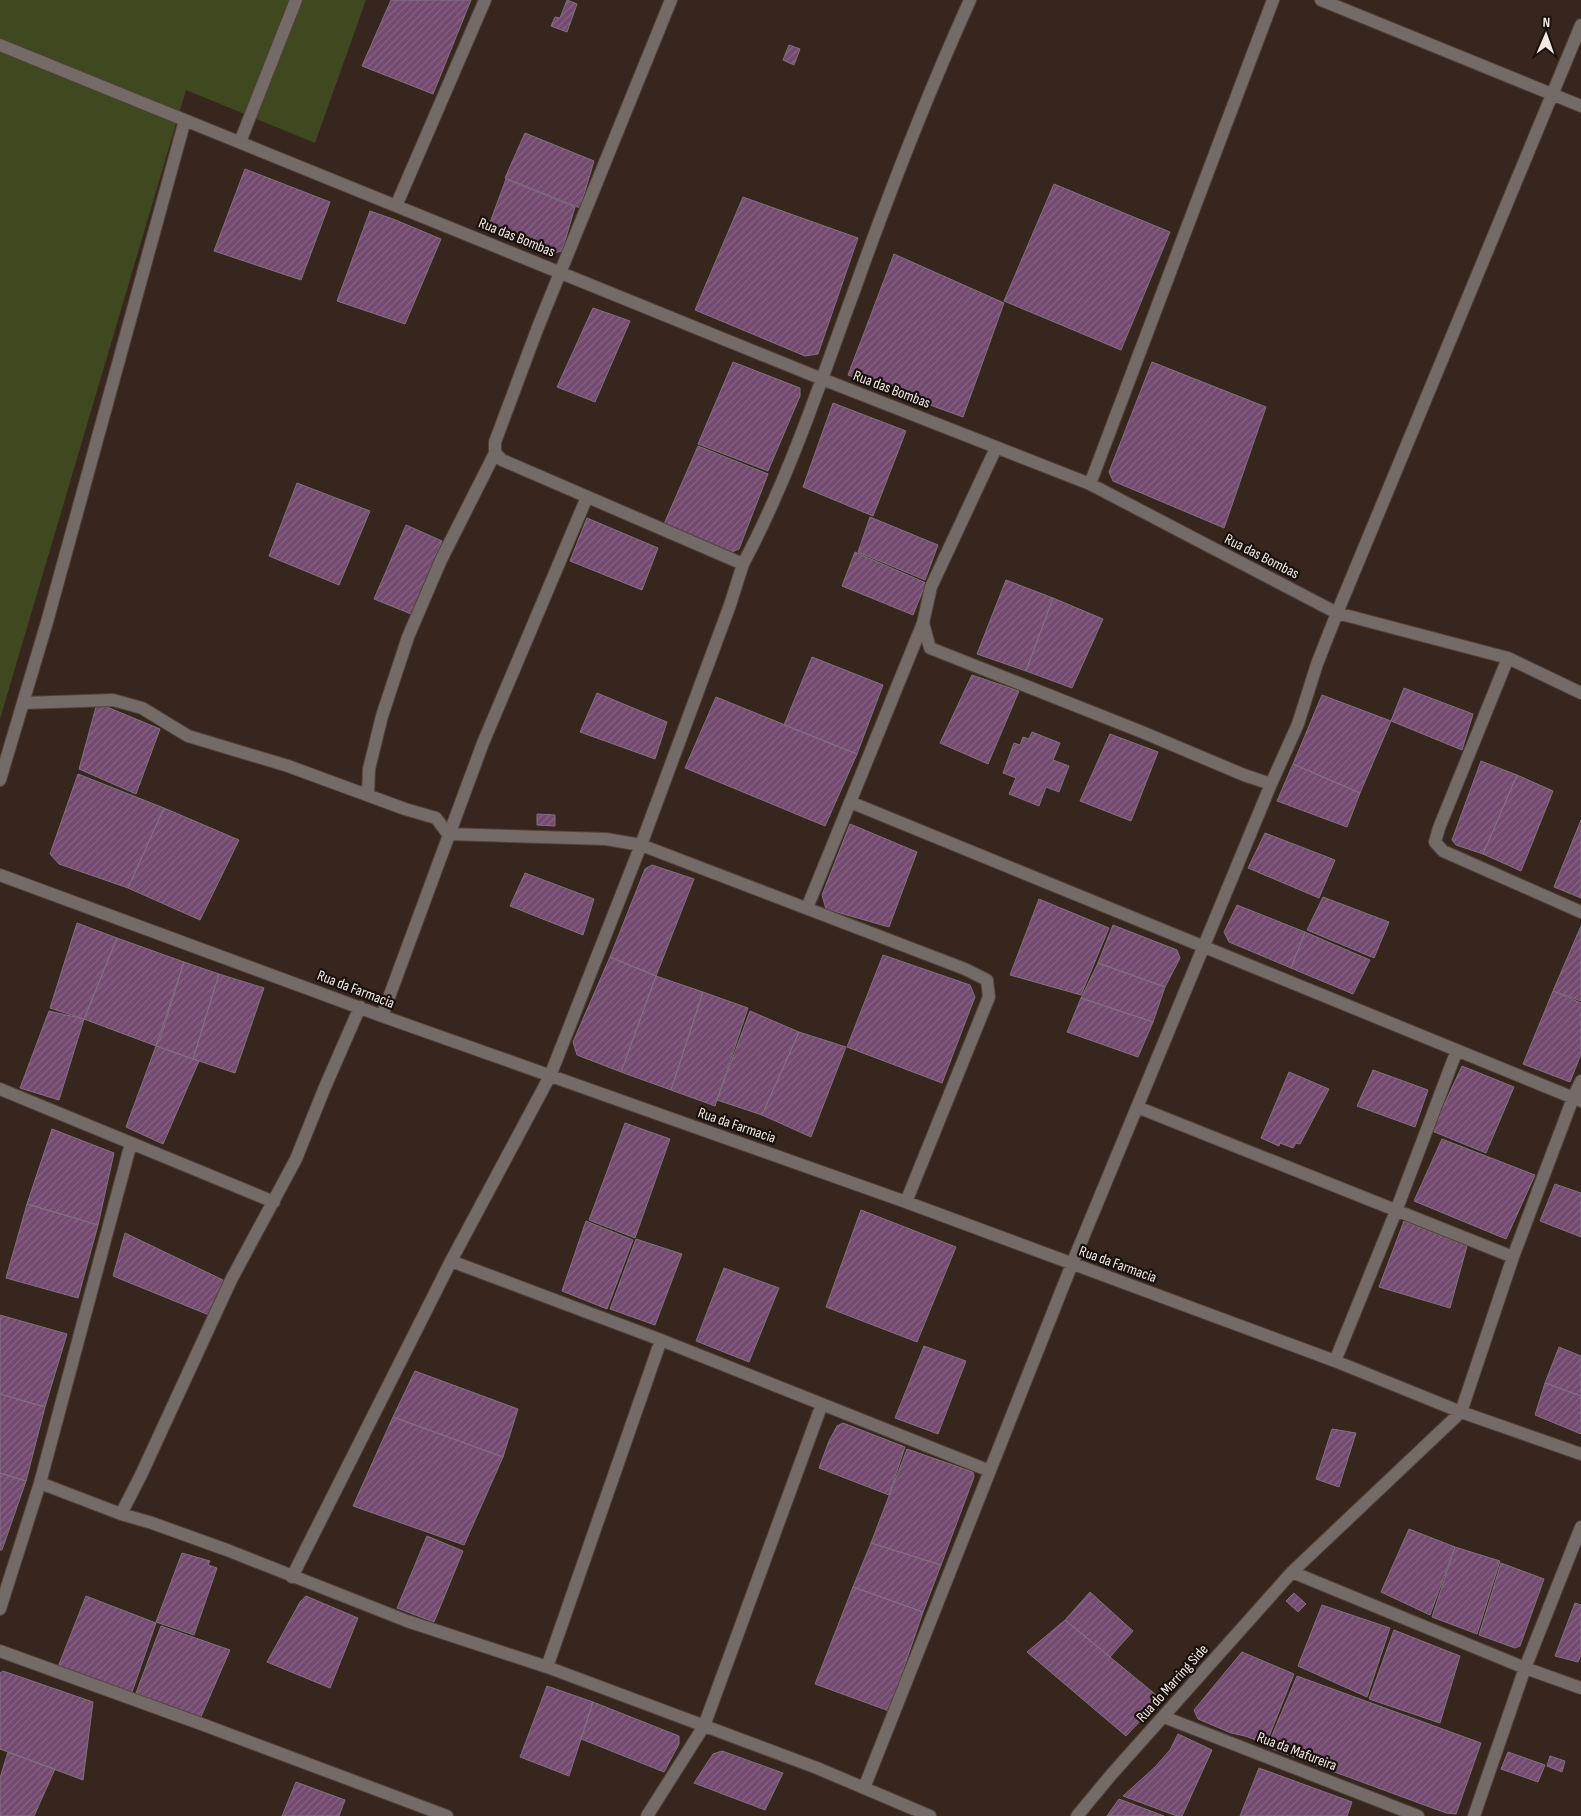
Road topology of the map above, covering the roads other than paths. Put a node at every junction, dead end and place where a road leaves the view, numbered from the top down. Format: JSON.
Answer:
{"nodes":[{"id":1,"x":296,"y":0,"type":"edge"},
{"id":2,"x":485,"y":0,"type":"edge"},
{"id":3,"x":672,"y":0,"type":"edge"},
{"id":4,"x":970,"y":0,"type":"edge"},
{"id":5,"x":1274,"y":0,"type":"edge"},
{"id":6,"x":1321,"y":0,"type":"edge"},
{"id":7,"x":1581,"y":24,"type":"edge"},
{"id":8,"x":0,"y":45,"type":"edge"},
{"id":9,"x":1553,"y":95,"type":"junction"},
{"id":10,"x":1581,"y":106,"type":"edge"},
{"id":11,"x":185,"y":120,"type":"junction"},
{"id":12,"x":240,"y":142,"type":"junction"},
{"id":13,"x":396,"y":206,"type":"junction"},
{"id":14,"x":561,"y":272,"type":"junction"},
{"id":15,"x":822,"y":379,"type":"junction"},
{"id":16,"x":996,"y":448,"type":"junction"},
{"id":17,"x":495,"y":454,"type":"junction"},
{"id":18,"x":1090,"y":484,"type":"junction"},
{"id":19,"x":587,"y":498,"type":"junction"},
{"id":20,"x":743,"y":564,"type":"junction"},
{"id":21,"x":1337,"y":613,"type":"junction"},
{"id":22,"x":923,"y":623,"type":"junction"},
{"id":23,"x":1508,"y":658,"type":"junction"},
{"id":24,"x":1581,"y":693,"type":"edge"},
{"id":25,"x":23,"y":703,"type":"junction"},
{"id":26,"x":0,"y":780,"type":"edge"},
{"id":27,"x":1270,"y":784,"type":"junction"},
{"id":28,"x":368,"y":795,"type":"junction"},
{"id":29,"x":850,"y":802,"type":"junction"},
{"id":30,"x":448,"y":834,"type":"junction"},
{"id":31,"x":640,"y":845,"type":"junction"},
{"id":32,"x":0,"y":875,"type":"edge"},
{"id":33,"x":807,"y":908,"type":"junction"},
{"id":34,"x":1581,"y":912,"type":"edge"},
{"id":35,"x":1204,"y":946,"type":"junction"},
{"id":36,"x":360,"y":1007,"type":"junction"},
{"id":37,"x":382,"y":1016,"type":"junction"},
{"id":38,"x":1457,"y":1050,"type":"junction"},
{"id":39,"x":550,"y":1076,"type":"junction"},
{"id":40,"x":1581,"y":1081,"type":"edge"},
{"id":41,"x":0,"y":1089,"type":"edge"},
{"id":42,"x":1577,"y":1100,"type":"edge"},
{"id":43,"x":1137,"y":1107,"type":"junction"},
{"id":44,"x":131,"y":1143,"type":"junction"},
{"id":45,"x":274,"y":1202,"type":"junction"},
{"id":46,"x":906,"y":1202,"type":"junction"},
{"id":47,"x":1396,"y":1211,"type":"junction"},
{"id":48,"x":1512,"y":1257,"type":"junction"},
{"id":49,"x":451,"y":1261,"type":"junction"},
{"id":50,"x":1072,"y":1264,"type":"junction"},
{"id":51,"x":661,"y":1340,"type":"junction"},
{"id":52,"x":1335,"y":1361,"type":"junction"},
{"id":53,"x":822,"y":1404,"type":"junction"},
{"id":54,"x":1461,"y":1412,"type":"junction"},
{"id":55,"x":1581,"y":1454,"type":"edge"},
{"id":56,"x":990,"y":1471,"type":"junction"},
{"id":57,"x":40,"y":1483,"type":"junction"},
{"id":58,"x":121,"y":1514,"type":"junction"},
{"id":59,"x":1581,"y":1527,"type":"edge"},
{"id":60,"x":1292,"y":1572,"type":"junction"},
{"id":61,"x":292,"y":1577,"type":"junction"},
{"id":62,"x":0,"y":1609,"type":"edge"},
{"id":63,"x":0,"y":1651,"type":"edge"},
{"id":64,"x":548,"y":1667,"type":"junction"},
{"id":65,"x":1526,"y":1668,"type":"junction"},
{"id":66,"x":1581,"y":1688,"type":"edge"},
{"id":67,"x":1164,"y":1717,"type":"junction"},
{"id":68,"x":704,"y":1726,"type":"junction"},
{"id":69,"x":864,"y":1788,"type":"junction"},
{"id":70,"x":447,"y":1816,"type":"edge"},
{"id":71,"x":647,"y":1816,"type":"edge"},
{"id":72,"x":930,"y":1816,"type":"edge"},
{"id":73,"x":1077,"y":1816,"type":"edge"},
{"id":74,"x":1418,"y":1816,"type":"edge"},
{"id":75,"x":1474,"y":1816,"type":"edge"}],
"edges":[{"from":1,"to":12,"type":"street"},
{"from":2,"to":13,"type":"street"},
{"from":3,"to":14,"type":"street"},
{"from":4,"to":15,"type":"street"},
{"from":5,"to":18,"type":"street"},
{"from":6,"to":9,"type":"street"},
{"from":7,"to":9,"type":"street"},
{"from":8,"to":11,"type":"street","name":"Rua das Bombas"},
{"from":9,"to":10,"type":"street"},
{"from":9,"to":21,"type":"street"},
{"from":11,"to":12,"type":"street","name":"Rua das Bombas"},
{"from":11,"to":25,"type":"street"},
{"from":12,"to":13,"type":"street","name":"Rua das Bombas"},
{"from":13,"to":14,"type":"street","name":"Rua das Bombas"},
{"from":14,"to":15,"type":"street","name":"Rua das Bombas"},
{"from":14,"to":17,"type":"street"},
{"from":15,"to":16,"type":"street","name":"Rua das Bombas"},
{"from":15,"to":20,"type":"street"},
{"from":16,"to":18,"type":"street","name":"Rua das Bombas"},
{"from":16,"to":22,"type":"street"},
{"from":17,"to":19,"type":"street"},
{"from":17,"to":28,"type":"street"},
{"from":18,"to":21,"type":"street","name":"Rua das Bombas"},
{"from":19,"to":20,"type":"street"},
{"from":19,"to":30,"type":"street"},
{"from":20,"to":31,"type":"street"},
{"from":21,"to":23,"type":"street","name":"Rua das Bombas"},
{"from":21,"to":27,"type":"street"},
{"from":22,"to":27,"type":"street"},
{"from":22,"to":29,"type":"street"},
{"from":23,"to":24,"type":"street","name":"Rua das Bombas"},
{"from":23,"to":34,"type":"street"},
{"from":25,"to":26,"type":"street"},
{"from":25,"to":28,"type":"street"},
{"from":27,"to":35,"type":"street"},
{"from":28,"to":30,"type":"street"},
{"from":29,"to":33,"type":"street"},
{"from":29,"to":35,"type":"street"},
{"from":30,"to":31,"type":"street"},
{"from":30,"to":37,"type":"street"},
{"from":31,"to":33,"type":"street"},
{"from":31,"to":39,"type":"street"},
{"from":32,"to":36,"type":"street","name":"Rua da Farmacia"},
{"from":33,"to":46,"type":"street"},
{"from":35,"to":38,"type":"street"},
{"from":35,"to":43,"type":"street"},
{"from":36,"to":37,"type":"street","name":"Rua da Farmacia"},
{"from":36,"to":45,"type":"street"},
{"from":37,"to":39,"type":"street","name":"Rua da Farmacia"},
{"from":38,"to":42,"type":"street"},
{"from":38,"to":47,"type":"street"},
{"from":39,"to":46,"type":"street","name":"Rua da Farmacia"},
{"from":39,"to":49,"type":"street"},
{"from":40,"to":42,"type":"street"},
{"from":41,"to":44,"type":"street"},
{"from":42,"to":48,"type":"street"},
{"from":43,"to":47,"type":"street"},
{"from":43,"to":50,"type":"street"},
{"from":44,"to":45,"type":"street"},
{"from":44,"to":57,"type":"street"},
{"from":45,"to":58,"type":"street"},
{"from":46,"to":50,"type":"street","name":"Rua da Farmacia"},
{"from":47,"to":48,"type":"street"},
{"from":47,"to":52,"type":"street"},
{"from":48,"to":54,"type":"street"},
{"from":49,"to":51,"type":"street"},
{"from":49,"to":61,"type":"street"},
{"from":50,"to":52,"type":"street","name":"Rua da Farmacia"},
{"from":50,"to":56,"type":"street"},
{"from":51,"to":53,"type":"street"},
{"from":51,"to":64,"type":"street"},
{"from":52,"to":54,"type":"street","name":"Rua da Farmacia"},
{"from":53,"to":56,"type":"street"},
{"from":53,"to":68,"type":"street"},
{"from":54,"to":55,"type":"street","name":"Rua da Farmacia"},
{"from":54,"to":60,"type":"street","name":"Rua do Marring Side"},
{"from":56,"to":69,"type":"street"},
{"from":57,"to":58,"type":"street"},
{"from":57,"to":62,"type":"street"},
{"from":58,"to":61,"type":"street"},
{"from":59,"to":65,"type":"street"},
{"from":60,"to":65,"type":"street"},
{"from":60,"to":67,"type":"street","name":"Rua do Marring Side"},
{"from":61,"to":64,"type":"street"},
{"from":63,"to":70,"type":"street"},
{"from":64,"to":68,"type":"street"},
{"from":65,"to":66,"type":"street"},
{"from":65,"to":75,"type":"street"},
{"from":67,"to":73,"type":"street","name":"Rua do Marring Side"},
{"from":67,"to":74,"type":"street","name":"Rua da Mafureira"},
{"from":68,"to":69,"type":"street"},
{"from":68,"to":71,"type":"street"},
{"from":69,"to":72,"type":"street"}]}
